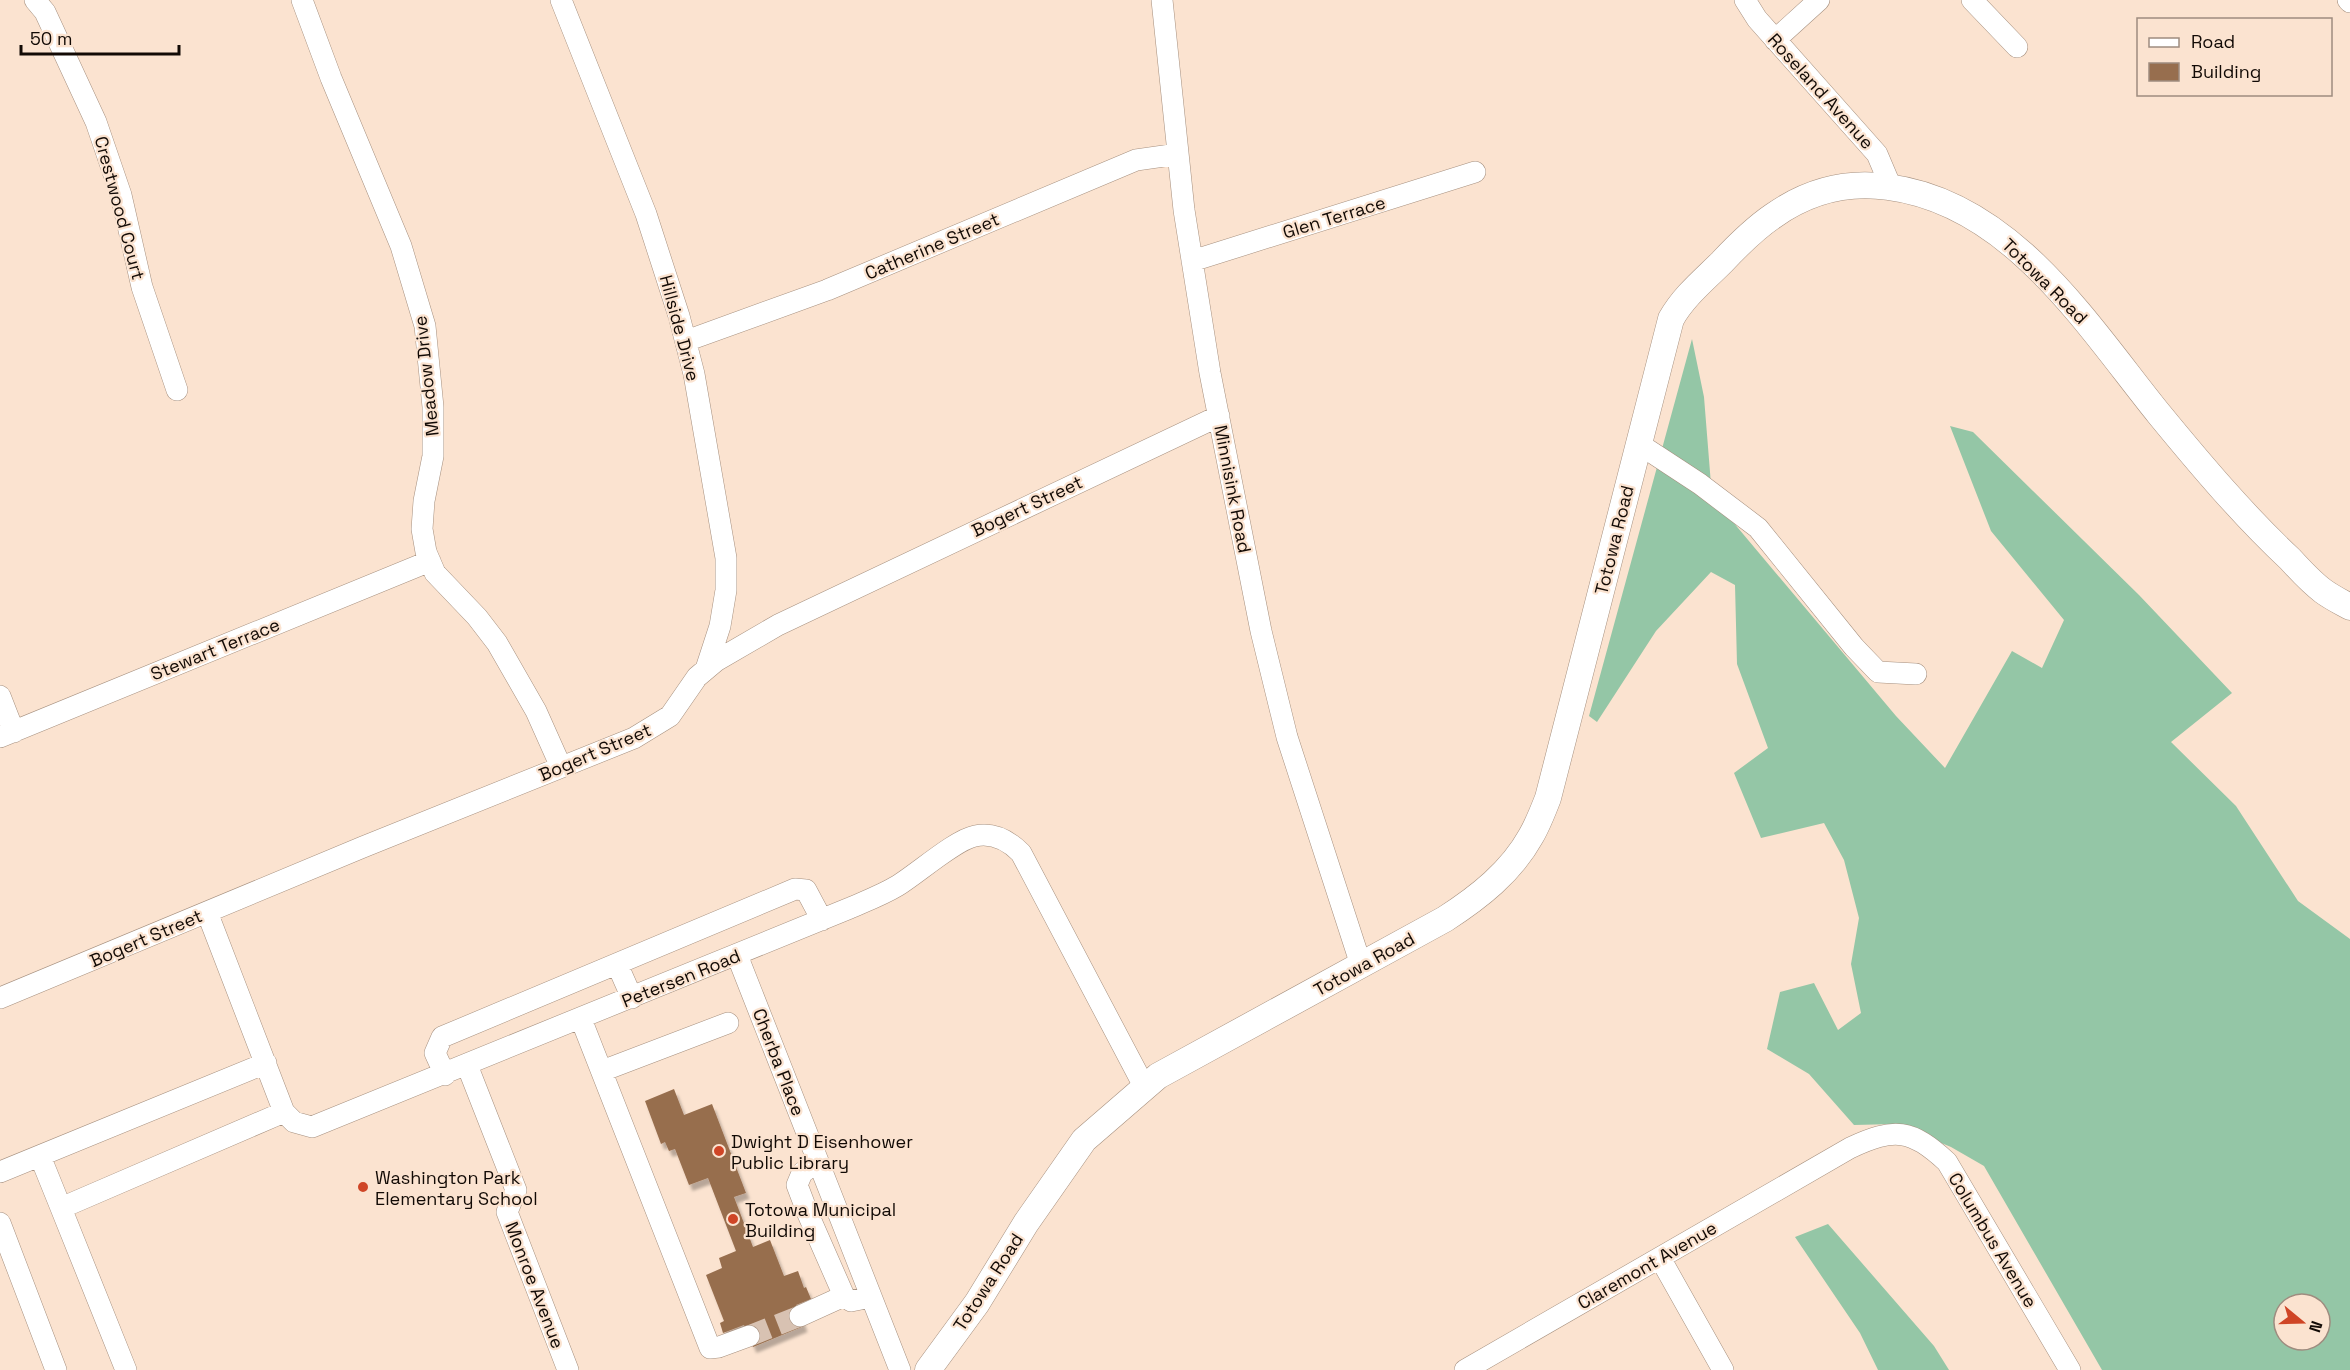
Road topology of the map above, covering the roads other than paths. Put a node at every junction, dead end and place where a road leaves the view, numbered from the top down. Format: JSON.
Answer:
{"nodes":[{"id":1,"x":36,"y":0,"type":"edge"},
{"id":2,"x":302,"y":0,"type":"edge"},
{"id":3,"x":561,"y":0,"type":"edge"},
{"id":4,"x":1162,"y":0,"type":"edge"},
{"id":5,"x":1744,"y":0,"type":"edge"},
{"id":6,"x":1820,"y":0,"type":"edge"},
{"id":7,"x":1972,"y":0,"type":"edge"},
{"id":8,"x":1775,"y":40,"type":"junction"},
{"id":9,"x":2017,"y":46,"type":"dead end"},
{"id":10,"x":1178,"y":154,"type":"junction"},
{"id":11,"x":1475,"y":172,"type":"dead end"},
{"id":12,"x":1890,"y":187,"type":"junction"},
{"id":13,"x":1192,"y":261,"type":"junction"},
{"id":14,"x":686,"y":341,"type":"junction"},
{"id":15,"x":177,"y":390,"type":"dead end"},
{"id":16,"x":1219,"y":416,"type":"junction"},
{"id":17,"x":1639,"y":444,"type":"junction"},
{"id":18,"x":430,"y":561,"type":"junction"},
{"id":19,"x":2350,"y":607,"type":"edge"},
{"id":20,"x":706,"y":669,"type":"junction"},
{"id":21,"x":1916,"y":674,"type":"dead end"},
{"id":22,"x":0,"y":696,"type":"edge"},
{"id":23,"x":7,"y":734,"type":"edge"},
{"id":24,"x":561,"y":767,"type":"junction"},
{"id":25,"x":207,"y":912,"type":"junction"},
{"id":26,"x":822,"y":920,"type":"junction"},
{"id":27,"x":737,"y":955,"type":"junction"},
{"id":28,"x":616,"y":964,"type":"junction"},
{"id":29,"x":1361,"y":965,"type":"junction"},
{"id":30,"x":0,"y":998,"type":"edge"},
{"id":31,"x":632,"y":998,"type":"junction"},
{"id":32,"x":581,"y":1019,"type":"junction"},
{"id":33,"x":728,"y":1023,"type":"dead end"},
{"id":34,"x":266,"y":1063,"type":"junction"},
{"id":35,"x":467,"y":1065,"type":"junction"},
{"id":36,"x":602,"y":1071,"type":"junction"},
{"id":37,"x":445,"y":1075,"type":"junction"},
{"id":38,"x":1144,"y":1088,"type":"junction"},
{"id":39,"x":284,"y":1112,"type":"junction"},
{"id":40,"x":40,"y":1156,"type":"junction"},
{"id":41,"x":818,"y":1161,"type":"junction"},
{"id":42,"x":1829,"y":1161,"type":"joint"},
{"id":43,"x":0,"y":1172,"type":"edge"},
{"id":44,"x":61,"y":1208,"type":"junction"},
{"id":45,"x":0,"y":1222,"type":"edge"},
{"id":46,"x":1660,"y":1258,"type":"junction"},
{"id":47,"x":844,"y":1296,"type":"junction"},
{"id":48,"x":871,"y":1297,"type":"junction"},
{"id":49,"x":800,"y":1316,"type":"tunnel mouth"},
{"id":50,"x":748,"y":1336,"type":"tunnel mouth"},
{"id":51,"x":56,"y":1370,"type":"edge"},
{"id":52,"x":126,"y":1370,"type":"edge"},
{"id":53,"x":568,"y":1370,"type":"edge"},
{"id":54,"x":900,"y":1370,"type":"edge"},
{"id":55,"x":928,"y":1370,"type":"edge"},
{"id":56,"x":1465,"y":1370,"type":"edge"},
{"id":57,"x":1723,"y":1370,"type":"edge"},
{"id":58,"x":2070,"y":1370,"type":"edge"}],
"edges":[{"from":1,"to":15,"type":"street","name":"Crestwood Court"},
{"from":2,"to":18,"type":"street","name":"Meadow Drive"},
{"from":3,"to":14,"type":"street","name":"Hillside Drive"},
{"from":4,"to":10,"type":"street","name":"Minnisink Road"},
{"from":5,"to":8,"type":"street","name":"Roseland Avenue"},
{"from":6,"to":8,"type":"street"},
{"from":7,"to":9,"type":"street"},
{"from":8,"to":12,"type":"street","name":"Roseland Avenue"},
{"from":10,"to":13,"type":"street","name":"Minnisink Road"},
{"from":10,"to":14,"type":"street","name":"Catherine Street"},
{"from":11,"to":13,"type":"street","name":"Glen Terrace"},
{"from":12,"to":17,"type":"main road","name":"Totowa Road"},
{"from":12,"to":19,"type":"main road","name":"Totowa Road"},
{"from":13,"to":16,"type":"street","name":"Minnisink Road"},
{"from":14,"to":20,"type":"street","name":"Hillside Drive"},
{"from":16,"to":20,"type":"street","name":"Bogert Street"},
{"from":16,"to":29,"type":"street","name":"Minnisink Road"},
{"from":17,"to":21,"type":"street"},
{"from":17,"to":29,"type":"main road","name":"Totowa Road"},
{"from":18,"to":23,"type":"street","name":"Stewart Terrace"},
{"from":18,"to":24,"type":"street","name":"Meadow Drive"},
{"from":20,"to":24,"type":"street","name":"Bogert Street"},
{"from":22,"to":23,"type":"street"},
{"from":24,"to":25,"type":"street","name":"Bogert Street"},
{"from":25,"to":30,"type":"street","name":"Bogert Street"},
{"from":25,"to":34,"type":"street"},
{"from":26,"to":27,"type":"street","name":"Petersen Road"},
{"from":26,"to":28,"type":"street"},
{"from":26,"to":38,"type":"street","name":"Petersen Road"},
{"from":27,"to":31,"type":"street","name":"Petersen Road"},
{"from":27,"to":41,"type":"street","name":"Cherba Place"},
{"from":28,"to":31,"type":"street"},
{"from":28,"to":37,"type":"street"},
{"from":29,"to":38,"type":"main road","name":"Totowa Road"},
{"from":31,"to":32,"type":"street","name":"Petersen Road"},
{"from":32,"to":35,"type":"street","name":"Petersen Road"},
{"from":32,"to":36,"type":"street"},
{"from":33,"to":36,"type":"street"},
{"from":34,"to":39,"type":"street"},
{"from":34,"to":40,"type":"street"},
{"from":35,"to":37,"type":"street","name":"Petersen Road"},
{"from":35,"to":53,"type":"street","name":"Monroe Avenue"},
{"from":36,"to":50,"type":"street"},
{"from":37,"to":39,"type":"street","name":"Petersen Road"},
{"from":38,"to":55,"type":"main road","name":"Totowa Road"},
{"from":39,"to":44,"type":"street"},
{"from":40,"to":43,"type":"street"},
{"from":40,"to":44,"type":"street"},
{"from":41,"to":47,"type":"street"},
{"from":41,"to":48,"type":"street","name":"Cherba Place"},
{"from":42,"to":46,"type":"street","name":"Claremont Avenue"},
{"from":42,"to":58,"type":"street","name":"Columbus Avenue"},
{"from":44,"to":52,"type":"street"},
{"from":45,"to":51,"type":"street"},
{"from":46,"to":56,"type":"street","name":"Claremont Avenue"},
{"from":46,"to":57,"type":"street"},
{"from":47,"to":48,"type":"street"},
{"from":47,"to":49,"type":"street"},
{"from":48,"to":54,"type":"street","name":"Cherba Place"}]}
